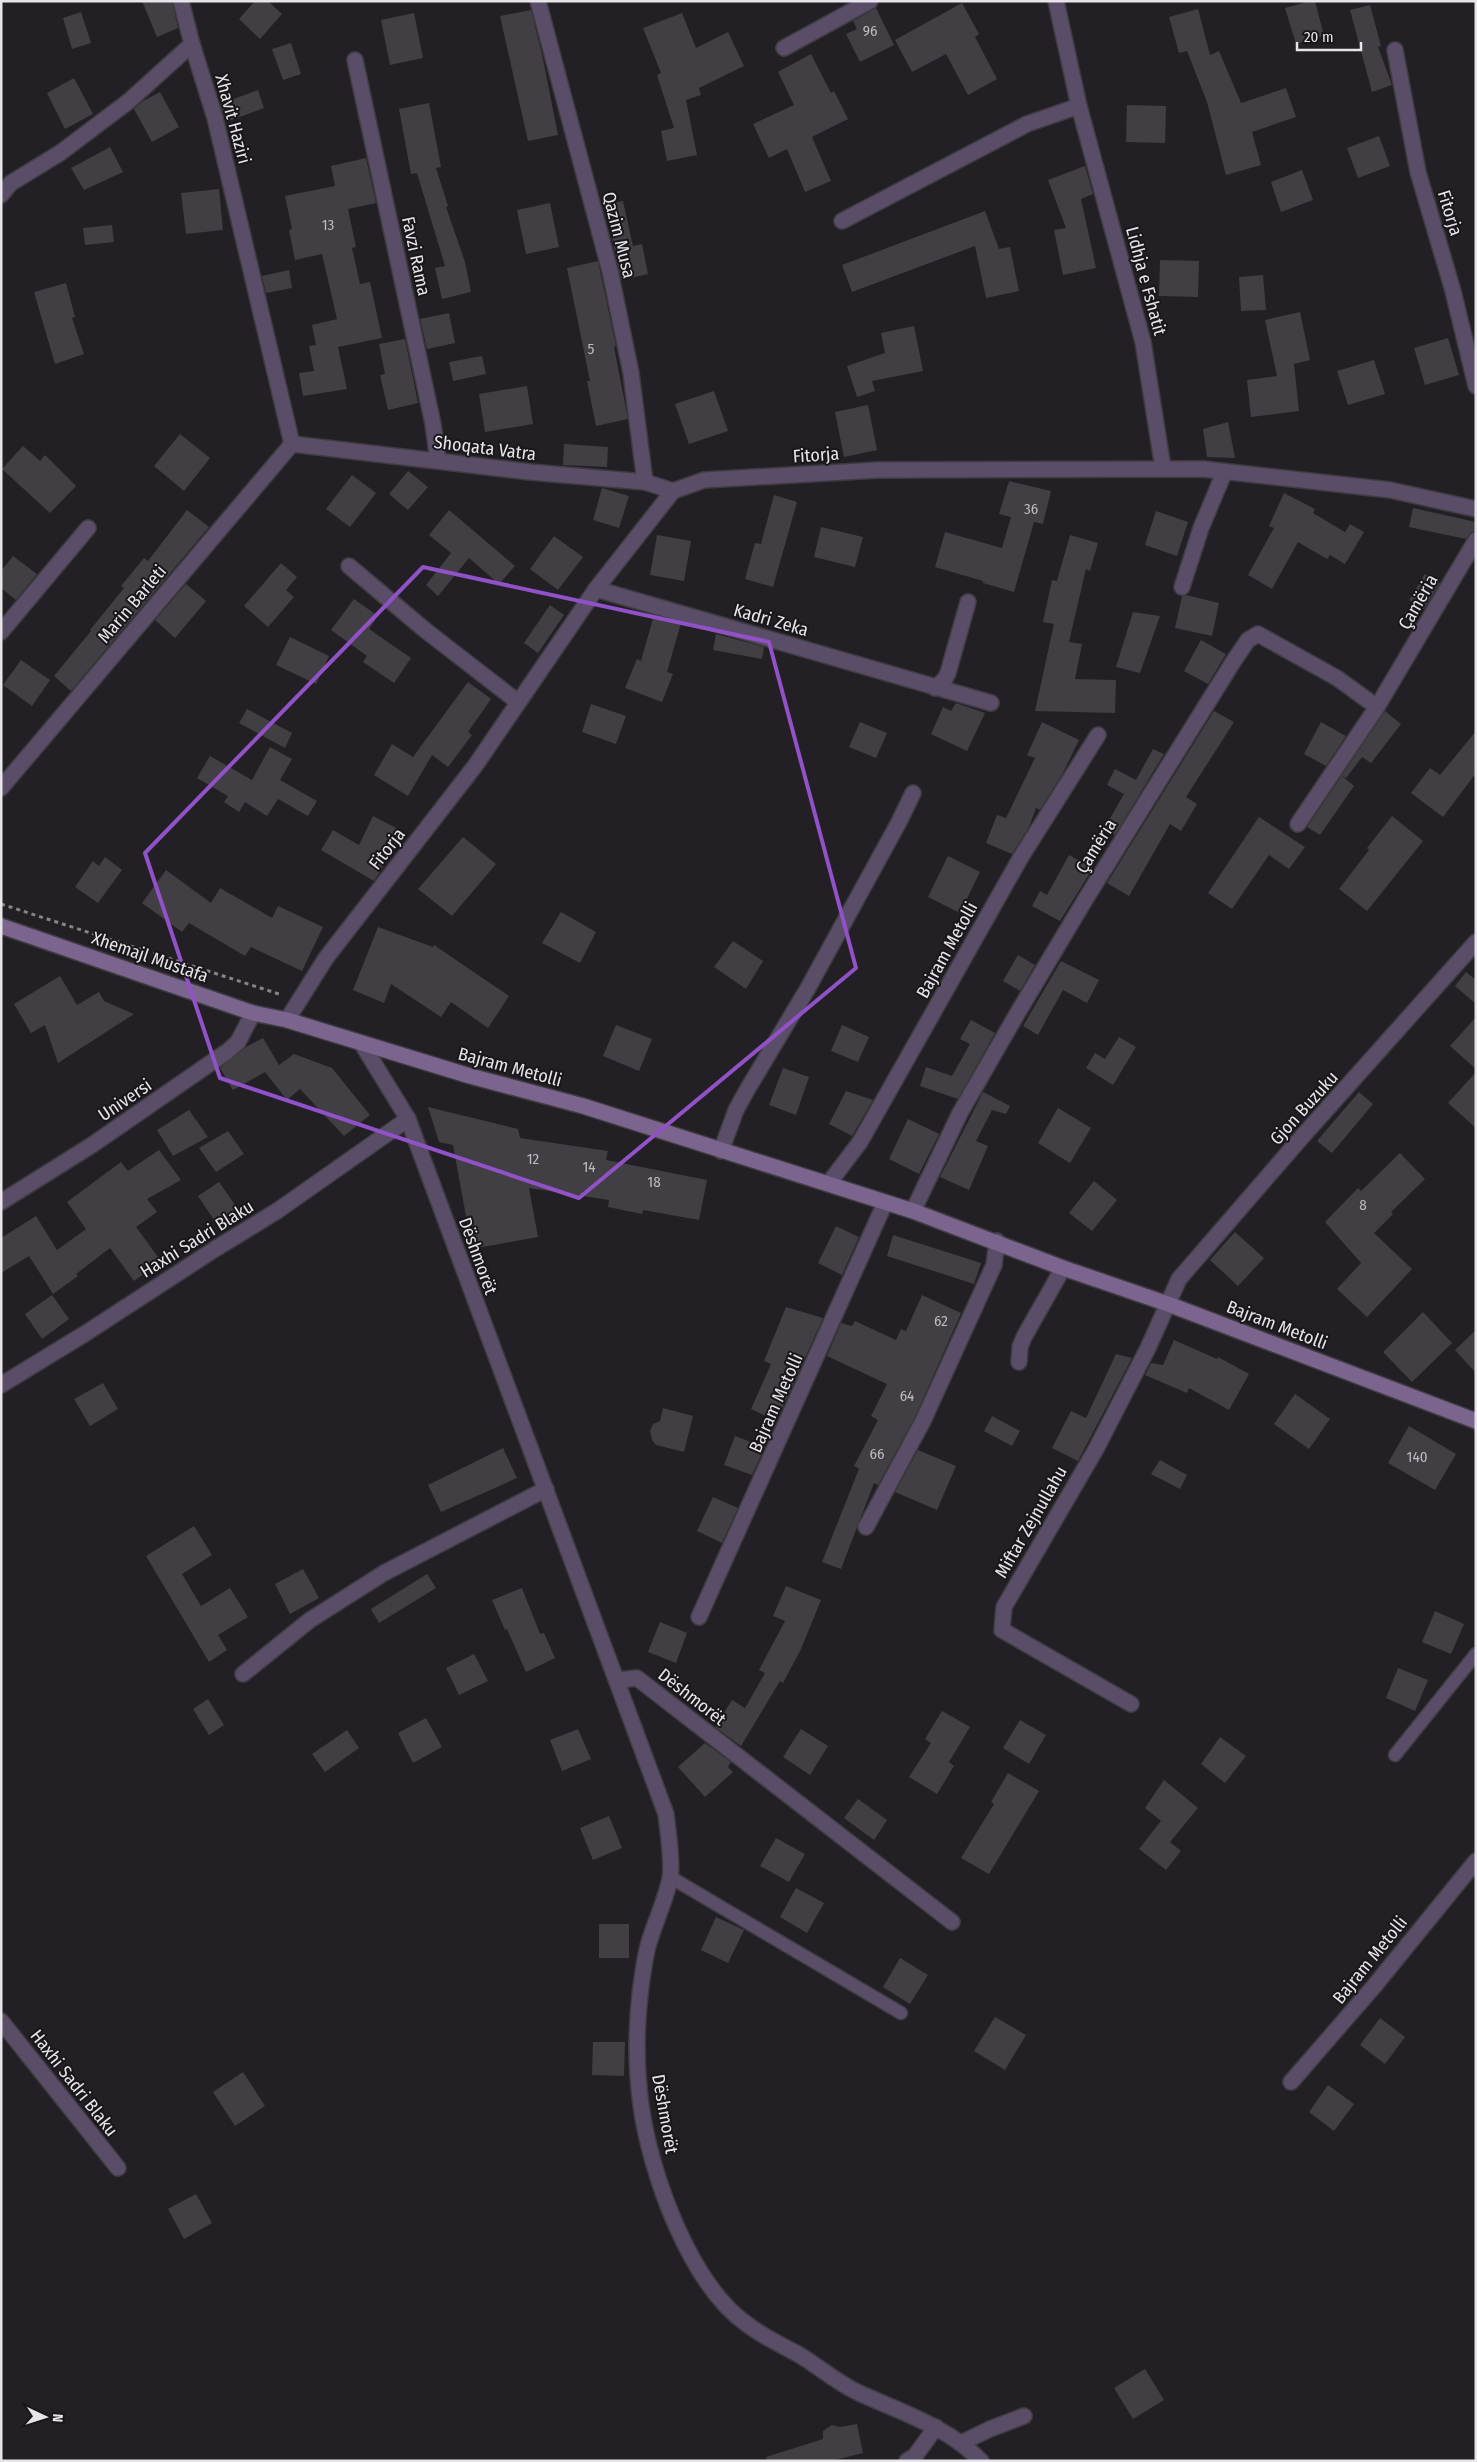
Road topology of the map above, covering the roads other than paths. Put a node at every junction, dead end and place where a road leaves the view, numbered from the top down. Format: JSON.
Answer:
{"nodes":[{"id":1,"x":181,"y":1,"type":"edge"},
{"id":2,"x":538,"y":1,"type":"edge"},
{"id":3,"x":870,"y":1,"type":"edge"},
{"id":4,"x":1056,"y":1,"type":"edge"},
{"id":5,"x":192,"y":44,"type":"junction"},
{"id":6,"x":784,"y":48,"type":"dead end"},
{"id":7,"x":1396,"y":50,"type":"dead end"},
{"id":8,"x":355,"y":60,"type":"dead end"},
{"id":9,"x":1080,"y":106,"type":"junction"},
{"id":10,"x":1,"y":195,"type":"edge"},
{"id":11,"x":842,"y":221,"type":"dead end"},
{"id":12,"x":1476,"y":386,"type":"edge"},
{"id":13,"x":292,"y":444,"type":"junction"},
{"id":14,"x":438,"y":461,"type":"junction"},
{"id":15,"x":1163,"y":468,"type":"junction"},
{"id":16,"x":1224,"y":473,"type":"junction"},
{"id":17,"x":645,"y":482,"type":"junction"},
{"id":18,"x":673,"y":491,"type":"junction"},
{"id":19,"x":1476,"y":509,"type":"edge"},
{"id":20,"x":88,"y":528,"type":"dead end"},
{"id":21,"x":1476,"y":540,"type":"edge"},
{"id":22,"x":350,"y":566,"type":"dead end"},
{"id":23,"x":1182,"y":587,"type":"dead end"},
{"id":24,"x":596,"y":588,"type":"junction"},
{"id":25,"x":968,"y":602,"type":"dead end"},
{"id":26,"x":1,"y":632,"type":"edge"},
{"id":27,"x":935,"y":688,"type":"junction"},
{"id":28,"x":518,"y":702,"type":"junction"},
{"id":29,"x":991,"y":703,"type":"dead end"},
{"id":30,"x":1376,"y":707,"type":"junction"},
{"id":31,"x":1098,"y":734,"type":"dead end"},
{"id":32,"x":1,"y":788,"type":"edge"},
{"id":33,"x":912,"y":793,"type":"dead end"},
{"id":34,"x":1298,"y":824,"type":"dead end"},
{"id":35,"x":1,"y":926,"type":"edge"},
{"id":36,"x":1476,"y":942,"type":"edge"},
{"id":37,"x":253,"y":1013,"type":"junction"},
{"id":38,"x":288,"y":1020,"type":"junction"},
{"id":39,"x":362,"y":1044,"type":"junction"},
{"id":40,"x":408,"y":1118,"type":"junction"},
{"id":41,"x":721,"y":1152,"type":"junction"},
{"id":42,"x":829,"y":1183,"type":"junction"},
{"id":43,"x":1,"y":1202,"type":"edge"},
{"id":44,"x":885,"y":1204,"type":"junction"},
{"id":45,"x":913,"y":1211,"type":"junction"},
{"id":46,"x":997,"y":1241,"type":"junction"},
{"id":47,"x":1063,"y":1268,"type":"junction"},
{"id":48,"x":1168,"y":1304,"type":"junction"},
{"id":49,"x":1019,"y":1362,"type":"dead end"},
{"id":50,"x":1,"y":1385,"type":"edge"},
{"id":51,"x":1476,"y":1421,"type":"edge"},
{"id":52,"x":546,"y":1489,"type":"junction"},
{"id":53,"x":866,"y":1527,"type":"dead end"},
{"id":54,"x":699,"y":1617,"type":"dead end"},
{"id":55,"x":1476,"y":1654,"type":"edge"},
{"id":56,"x":243,"y":1674,"type":"dead end"},
{"id":57,"x":618,"y":1680,"type":"junction"},
{"id":58,"x":1131,"y":1704,"type":"dead end"},
{"id":59,"x":1396,"y":1755,"type":"dead end"},
{"id":60,"x":1476,"y":1861,"type":"edge"},
{"id":61,"x":670,"y":1878,"type":"junction"},
{"id":62,"x":952,"y":1922,"type":"dead end"},
{"id":63,"x":901,"y":2013,"type":"dead end"},
{"id":64,"x":1,"y":2021,"type":"edge"},
{"id":65,"x":1291,"y":2082,"type":"dead end"},
{"id":66,"x":118,"y":2168,"type":"dead end"},
{"id":67,"x":1024,"y":2416,"type":"dead end"},
{"id":68,"x":936,"y":2427,"type":"junction"},
{"id":69,"x":961,"y":2443,"type":"junction"},
{"id":70,"x":907,"y":2461,"type":"edge"},
{"id":71,"x":981,"y":2461,"type":"edge"}],
"edges":[{"from":1,"to":5,"type":"street","name":"Xhavit Haziri"},
{"from":2,"to":17,"type":"street","name":"Qazim Musa"},
{"from":3,"to":6,"type":"street"},
{"from":4,"to":9,"type":"street","name":"Lidhja e Fshatit"},
{"from":5,"to":10,"type":"street"},
{"from":5,"to":13,"type":"street","name":"Xhavit Haziri"},
{"from":7,"to":12,"type":"street","name":"Fitorja"},
{"from":8,"to":14,"type":"street","name":"Favzi Rama"},
{"from":9,"to":11,"type":"street"},
{"from":9,"to":15,"type":"street","name":"Lidhja e Fshatit"},
{"from":13,"to":14,"type":"street","name":"Shoqata Vatra"},
{"from":13,"to":32,"type":"street","name":"Marin Barleti"},
{"from":14,"to":17,"type":"street","name":"Shoqata Vatra"},
{"from":15,"to":16,"type":"street","name":"Fitorja"},
{"from":15,"to":18,"type":"street","name":"Fitorja"},
{"from":16,"to":19,"type":"street","name":"Fitorja"},
{"from":16,"to":23,"type":"street"},
{"from":17,"to":18,"type":"street","name":"Shoqata Vatra"},
{"from":18,"to":24,"type":"street","name":"Fitorja"},
{"from":20,"to":26,"type":"street"},
{"from":21,"to":30,"type":"street","name":"Çamëria"},
{"from":22,"to":28,"type":"street"},
{"from":24,"to":27,"type":"street","name":"Kadri Zeka"},
{"from":24,"to":28,"type":"street","name":"Fitorja"},
{"from":25,"to":27,"type":"street"},
{"from":27,"to":29,"type":"street","name":"Kadri Zeka"},
{"from":28,"to":38,"type":"street","name":"Fitorja"},
{"from":30,"to":34,"type":"street","name":"Çamëria"},
{"from":30,"to":45,"type":"street","name":"Çamëria"},
{"from":31,"to":42,"type":"street","name":"Bajram Metolli"},
{"from":33,"to":41,"type":"street"},
{"from":35,"to":37,"type":"main road","name":"Xhemajl Mustafa"},
{"from":36,"to":48,"type":"street","name":"Gjon Buzuku"},
{"from":37,"to":38,"type":"main road","name":"Xhemajl Mustafa"},
{"from":37,"to":43,"type":"street","name":"Universi"},
{"from":38,"to":39,"type":"main road","name":"Bajram Metolli"},
{"from":39,"to":40,"type":"street","name":"Dëshmorët"},
{"from":39,"to":41,"type":"main road","name":"Bajram Metolli"},
{"from":40,"to":50,"type":"street","name":"Haxhi Sadri Blaku"},
{"from":40,"to":52,"type":"street","name":"Dëshmorët"},
{"from":41,"to":42,"type":"main road","name":"Bajram Metolli"},
{"from":42,"to":44,"type":"main road","name":"Bajram Metolli"},
{"from":44,"to":45,"type":"main road","name":"Bajram Metolli"},
{"from":44,"to":54,"type":"street","name":"Bajram Metolli"},
{"from":45,"to":46,"type":"main road","name":"Bajram Metolli"},
{"from":46,"to":47,"type":"main road","name":"Bajram Metolli"},
{"from":46,"to":53,"type":"street"},
{"from":47,"to":48,"type":"main road","name":"Bajram Metolli"},
{"from":47,"to":49,"type":"street"},
{"from":48,"to":51,"type":"main road","name":"Bajram Metolli"},
{"from":48,"to":58,"type":"street","name":"Miftar Zejnullahu"},
{"from":52,"to":56,"type":"street"},
{"from":52,"to":57,"type":"street","name":"Dëshmorët"},
{"from":55,"to":59,"type":"lane"},
{"from":57,"to":61,"type":"street","name":"Dëshmorët"},
{"from":57,"to":62,"type":"street","name":"Dëshmorët"},
{"from":60,"to":65,"type":"street","name":"Bajram Metolli"},
{"from":61,"to":63,"type":"lane"},
{"from":61,"to":68,"type":"street","name":"Dëshmorët"},
{"from":64,"to":66,"type":"street","name":"Haxhi Sadri Blaku"},
{"from":67,"to":69,"type":"street"},
{"from":68,"to":69,"type":"street","name":"Dëshmorët"},
{"from":68,"to":70,"type":"street"},
{"from":69,"to":71,"type":"street","name":"Dëshmorët"}]}
